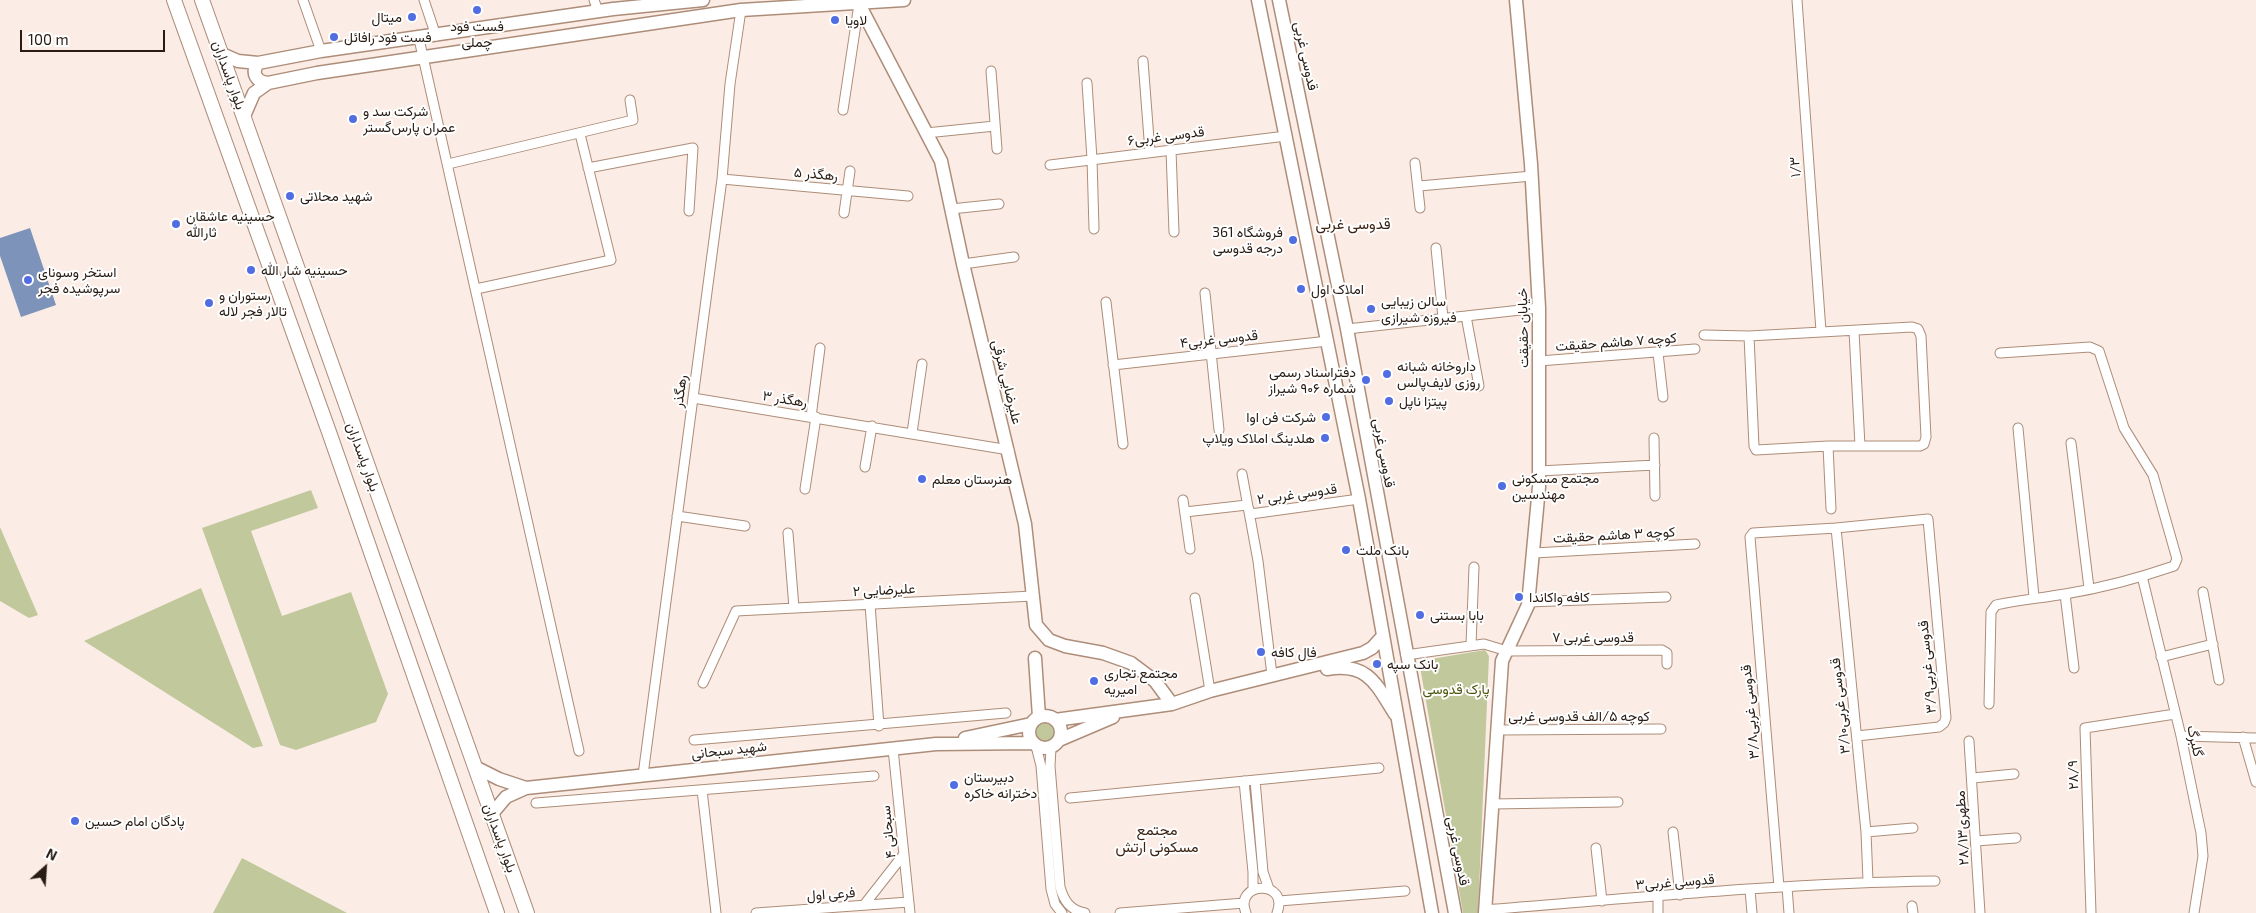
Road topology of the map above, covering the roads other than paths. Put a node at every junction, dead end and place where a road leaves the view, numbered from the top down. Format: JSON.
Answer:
{"nodes":[{"id":1,"x":174,"y":0,"type":"edge"},
{"id":2,"x":202,"y":0,"type":"edge"},
{"id":3,"x":303,"y":0,"type":"edge"},
{"id":4,"x":424,"y":0,"type":"edge"},
{"id":5,"x":703,"y":0,"type":"edge"},
{"id":6,"x":904,"y":0,"type":"edge"},
{"id":7,"x":1258,"y":0,"type":"edge"},
{"id":8,"x":1279,"y":0,"type":"edge"},
{"id":9,"x":1516,"y":0,"type":"edge"},
{"id":10,"x":1797,"y":0,"type":"edge"},
{"id":11,"x":859,"y":4,"type":"junction"},
{"id":12,"x":596,"y":6,"type":"edge"},
{"id":13,"x":740,"y":10,"type":"junction"},
{"id":14,"x":436,"y":36,"type":"junction"},
{"id":15,"x":419,"y":38,"type":"junction"},
{"id":16,"x":321,"y":51,"type":"junction"},
{"id":17,"x":222,"y":54,"type":"junction"},
{"id":18,"x":424,"y":58,"type":"junction"},
{"id":19,"x":1142,"y":61,"type":"dead end"},
{"id":20,"x":258,"y":63,"type":"junction"},
{"id":21,"x":991,"y":71,"type":"dead end"},
{"id":22,"x":268,"y":83,"type":"junction"},
{"id":23,"x":1087,"y":83,"type":"dead end"},
{"id":24,"x":630,"y":100,"type":"dead end"},
{"id":25,"x":843,"y":110,"type":"dead end"},
{"id":26,"x":244,"y":116,"type":"junction"},
{"id":27,"x":995,"y":126,"type":"junction"},
{"id":28,"x":926,"y":133,"type":"junction"},
{"id":29,"x":580,"y":134,"type":"junction"},
{"id":30,"x":1286,"y":136,"type":"junction"},
{"id":31,"x":997,"y":149,"type":"dead end"},
{"id":32,"x":1171,"y":150,"type":"junction"},
{"id":33,"x":1150,"y":152,"type":"junction"},
{"id":34,"x":1092,"y":159,"type":"junction"},
{"id":35,"x":1415,"y":163,"type":"dead end"},
{"id":36,"x":448,"y":164,"type":"junction"},
{"id":37,"x":1050,"y":165,"type":"dead end"},
{"id":38,"x":588,"y":168,"type":"junction"},
{"id":39,"x":850,"y":171,"type":"dead end"},
{"id":40,"x":1532,"y":176,"type":"junction"},
{"id":41,"x":722,"y":179,"type":"junction"},
{"id":42,"x":1419,"y":186,"type":"junction"},
{"id":43,"x":848,"y":191,"type":"junction"},
{"id":44,"x":908,"y":196,"type":"dead end"},
{"id":45,"x":999,"y":204,"type":"dead end"},
{"id":46,"x":1420,"y":208,"type":"dead end"},
{"id":47,"x":951,"y":209,"type":"junction"},
{"id":48,"x":689,"y":211,"type":"dead end"},
{"id":49,"x":844,"y":213,"type":"dead end"},
{"id":50,"x":1326,"y":228,"type":"junction"},
{"id":51,"x":1094,"y":229,"type":"dead end"},
{"id":52,"x":1174,"y":232,"type":"dead end"},
{"id":53,"x":1306,"y":232,"type":"junction"},
{"id":54,"x":1436,"y":248,"type":"dead end"},
{"id":55,"x":1014,"y":256,"type":"dead end"},
{"id":56,"x":963,"y":264,"type":"junction"},
{"id":57,"x":476,"y":289,"type":"junction"},
{"id":58,"x":1205,"y":293,"type":"dead end"},
{"id":59,"x":1106,"y":302,"type":"dead end"},
{"id":60,"x":1539,"y":308,"type":"junction"},
{"id":61,"x":1466,"y":316,"type":"junction"},
{"id":62,"x":1443,"y":318,"type":"junction"},
{"id":63,"x":1346,"y":329,"type":"junction"},
{"id":64,"x":1820,"y":331,"type":"junction"},
{"id":65,"x":1854,"y":331,"type":"junction"},
{"id":66,"x":1704,"y":335,"type":"dead end"},
{"id":67,"x":1749,"y":336,"type":"junction"},
{"id":68,"x":1328,"y":341,"type":"junction"},
{"id":69,"x":820,"y":348,"type":"dead end"},
{"id":70,"x":1695,"y":350,"type":"dead end"},
{"id":71,"x":2000,"y":353,"type":"dead end"},
{"id":72,"x":1212,"y":354,"type":"junction"},
{"id":73,"x":1658,"y":354,"type":"junction"},
{"id":74,"x":1539,"y":361,"type":"junction"},
{"id":75,"x":922,"y":364,"type":"dead end"},
{"id":76,"x":1113,"y":365,"type":"junction"},
{"id":77,"x":1479,"y":386,"type":"dead end"},
{"id":78,"x":1663,"y":397,"type":"dead end"},
{"id":79,"x":693,"y":398,"type":"junction"},
{"id":80,"x":814,"y":417,"type":"junction"},
{"id":81,"x":872,"y":426,"type":"junction"},
{"id":82,"x":2018,"y":428,"type":"dead end"},
{"id":83,"x":353,"y":430,"type":"junction"},
{"id":84,"x":1219,"y":430,"type":"dead end"},
{"id":85,"x":912,"y":433,"type":"junction"},
{"id":86,"x":331,"y":438,"type":"junction"},
{"id":87,"x":1654,"y":438,"type":"dead end"},
{"id":88,"x":2071,"y":443,"type":"dead end"},
{"id":89,"x":1124,"y":444,"type":"dead end"},
{"id":90,"x":1828,"y":446,"type":"junction"},
{"id":91,"x":1860,"y":446,"type":"junction"},
{"id":92,"x":1009,"y":450,"type":"junction"},
{"id":93,"x":1655,"y":465,"type":"junction"},
{"id":94,"x":866,"y":467,"type":"dead end"},
{"id":95,"x":1372,"y":467,"type":"junction"},
{"id":96,"x":1354,"y":471,"type":"junction"},
{"id":97,"x":1539,"y":472,"type":"junction"},
{"id":98,"x":1242,"y":474,"type":"dead end"},
{"id":99,"x":805,"y":489,"type":"dead end"},
{"id":100,"x":1656,"y":496,"type":"dead end"},
{"id":101,"x":1359,"y":499,"type":"junction"},
{"id":102,"x":1183,"y":500,"type":"dead end"},
{"id":103,"x":1247,"y":505,"type":"junction"},
{"id":104,"x":1831,"y":509,"type":"dead end"},
{"id":105,"x":1185,"y":512,"type":"junction"},
{"id":106,"x":677,"y":516,"type":"junction"},
{"id":107,"x":745,"y":526,"type":"dead end"},
{"id":108,"x":1836,"y":528,"type":"junction"},
{"id":109,"x":788,"y":533,"type":"dead end"},
{"id":110,"x":1695,"y":544,"type":"dead end"},
{"id":111,"x":1190,"y":549,"type":"dead end"},
{"id":112,"x":1534,"y":553,"type":"junction"},
{"id":113,"x":1474,"y":567,"type":"dead end"},
{"id":114,"x":2142,"y":576,"type":"junction"},
{"id":115,"x":2089,"y":588,"type":"junction"},
{"id":116,"x":2203,"y":592,"type":"dead end"},
{"id":117,"x":2065,"y":594,"type":"junction"},
{"id":118,"x":1033,"y":596,"type":"junction"},
{"id":119,"x":1666,"y":597,"type":"dead end"},
{"id":120,"x":2034,"y":597,"type":"junction"},
{"id":121,"x":1195,"y":598,"type":"dead end"},
{"id":122,"x":1528,"y":602,"type":"junction"},
{"id":123,"x":870,"y":604,"type":"junction"},
{"id":124,"x":794,"y":608,"type":"junction"},
{"id":125,"x":1383,"y":636,"type":"junction"},
{"id":126,"x":2212,"y":644,"type":"junction"},
{"id":127,"x":1471,"y":645,"type":"junction"},
{"id":128,"x":1507,"y":651,"type":"junction"},
{"id":129,"x":1406,"y":655,"type":"junction"},
{"id":130,"x":2161,"y":657,"type":"junction"},
{"id":131,"x":1035,"y":658,"type":"dead end"},
{"id":132,"x":1667,"y":664,"type":"dead end"},
{"id":133,"x":2074,"y":668,"type":"dead end"},
{"id":134,"x":1291,"y":671,"type":"junction"},
{"id":135,"x":1272,"y":675,"type":"junction"},
{"id":136,"x":2219,"y":680,"type":"dead end"},
{"id":137,"x":703,"y":683,"type":"dead end"},
{"id":138,"x":1210,"y":691,"type":"junction"},
{"id":139,"x":1172,"y":704,"type":"junction"},
{"id":140,"x":1989,"y":704,"type":"dead end"},
{"id":141,"x":1124,"y":712,"type":"junction"},
{"id":142,"x":1006,"y":713,"type":"dead end"},
{"id":143,"x":2175,"y":714,"type":"junction"},
{"id":144,"x":1398,"y":718,"type":"junction"},
{"id":145,"x":1055,"y":720,"type":"junction"},
{"id":146,"x":1035,"y":721,"type":"junction"},
{"id":147,"x":879,"y":726,"type":"junction"},
{"id":148,"x":1661,"y":729,"type":"dead end"},
{"id":149,"x":1497,"y":730,"type":"junction"},
{"id":150,"x":1857,"y":736,"type":"junction"},
{"id":151,"x":2181,"y":736,"type":"junction"},
{"id":152,"x":2243,"y":738,"type":"junction"},
{"id":153,"x":2256,"y":738,"type":"edge"},
{"id":154,"x":694,"y":740,"type":"dead end"},
{"id":155,"x":1969,"y":741,"type":"dead end"},
{"id":156,"x":936,"y":744,"type":"junction"},
{"id":157,"x":1034,"y":744,"type":"junction"},
{"id":158,"x":1055,"y":744,"type":"junction"},
{"id":159,"x":893,"y":748,"type":"junction"},
{"id":160,"x":578,"y":751,"type":"dead end"},
{"id":161,"x":474,"y":767,"type":"junction"},
{"id":162,"x":1378,"y":768,"type":"dead end"},
{"id":163,"x":643,"y":774,"type":"junction"},
{"id":164,"x":2014,"y":774,"type":"dead end"},
{"id":165,"x":874,"y":776,"type":"dead end"},
{"id":166,"x":1973,"y":778,"type":"junction"},
{"id":167,"x":1255,"y":780,"type":"junction"},
{"id":168,"x":1244,"y":781,"type":"junction"},
{"id":169,"x":2256,"y":782,"type":"edge"},
{"id":170,"x":526,"y":788,"type":"junction"},
{"id":171,"x":702,"y":790,"type":"junction"},
{"id":172,"x":1070,"y":798,"type":"dead end"},
{"id":173,"x":1618,"y":802,"type":"dead end"},
{"id":174,"x":536,"y":803,"type":"dead end"},
{"id":175,"x":1492,"y":804,"type":"junction"},
{"id":176,"x":491,"y":815,"type":"junction"},
{"id":177,"x":1913,"y":828,"type":"dead end"},
{"id":178,"x":1672,"y":832,"type":"dead end"},
{"id":179,"x":1866,"y":832,"type":"junction"},
{"id":180,"x":2016,"y":838,"type":"dead end"},
{"id":181,"x":1976,"y":841,"type":"junction"},
{"id":182,"x":1596,"y":848,"type":"dead end"},
{"id":183,"x":904,"y":854,"type":"junction"},
{"id":184,"x":1054,"y":868,"type":"junction"},
{"id":185,"x":1868,"y":881,"type":"junction"},
{"id":186,"x":1935,"y":881,"type":"dead end"},
{"id":187,"x":1783,"y":887,"type":"junction"},
{"id":188,"x":1269,"y":889,"type":"junction"},
{"id":189,"x":1253,"y":890,"type":"junction"},
{"id":190,"x":1750,"y":890,"type":"junction"},
{"id":191,"x":1405,"y":891,"type":"dead end"},
{"id":192,"x":1680,"y":895,"type":"junction"},
{"id":193,"x":1658,"y":897,"type":"junction"},
{"id":194,"x":1279,"y":901,"type":"junction"},
{"id":195,"x":1602,"y":901,"type":"junction"},
{"id":196,"x":909,"y":902,"type":"junction"},
{"id":197,"x":1244,"y":903,"type":"junction"},
{"id":198,"x":864,"y":905,"type":"junction"},
{"id":199,"x":1560,"y":909,"type":"edge"},
{"id":200,"x":1485,"y":912,"type":"edge"},
{"id":201,"x":497,"y":913,"type":"edge"},
{"id":202,"x":527,"y":913,"type":"edge"},
{"id":203,"x":716,"y":913,"type":"edge"},
{"id":204,"x":756,"y":913,"type":"edge"},
{"id":205,"x":910,"y":913,"type":"edge"},
{"id":206,"x":1062,"y":913,"type":"edge"},
{"id":207,"x":1085,"y":913,"type":"edge"},
{"id":208,"x":1120,"y":913,"type":"edge"},
{"id":209,"x":1246,"y":913,"type":"edge"},
{"id":210,"x":1277,"y":913,"type":"edge"},
{"id":211,"x":1432,"y":913,"type":"edge"},
{"id":212,"x":1454,"y":913,"type":"edge"},
{"id":213,"x":1658,"y":913,"type":"edge"},
{"id":214,"x":1752,"y":913,"type":"edge"},
{"id":215,"x":1789,"y":913,"type":"edge"},
{"id":216,"x":1980,"y":913,"type":"edge"},
{"id":217,"x":2091,"y":913,"type":"edge"},
{"id":218,"x":2194,"y":913,"type":"edge"}],
"edges":[{"from":1,"to":86,"type":"main road","name":"بلوار پاسداران"},
{"from":2,"to":17,"type":"main road","name":"بلوار پاسداران"},
{"from":3,"to":16,"type":"street"},
{"from":4,"to":14,"type":"street"},
{"from":5,"to":12,"type":"street"},
{"from":6,"to":11,"type":"street"},
{"from":7,"to":30,"type":"street"},
{"from":8,"to":50,"type":"street","name":"قدوسی غربی"},
{"from":9,"to":40,"type":"street","name":"خیابان حقیقت"},
{"from":10,"to":64,"type":"street","name":"۱/۳"},
{"from":11,"to":13,"type":"street"},
{"from":11,"to":25,"type":"street"},
{"from":11,"to":28,"type":"street","name":"علیرضایی شرقی"},
{"from":12,"to":14,"type":"street"},
{"from":13,"to":18,"type":"street"},
{"from":13,"to":41,"type":"street","name":"رهگذر"},
{"from":14,"to":15,"type":"street"},
{"from":15,"to":16,"type":"street"},
{"from":15,"to":18,"type":"street"},
{"from":16,"to":20,"type":"street"},
{"from":17,"to":20,"type":"street"},
{"from":17,"to":26,"type":"main road","name":"بلوار پاسداران"},
{"from":18,"to":22,"type":"street"},
{"from":18,"to":36,"type":"street"},
{"from":19,"to":33,"type":"street"},
{"from":20,"to":22,"type":"street"},
{"from":21,"to":27,"type":"street"},
{"from":22,"to":26,"type":"street"},
{"from":23,"to":34,"type":"street"},
{"from":24,"to":29,"type":"street"},
{"from":26,"to":83,"type":"main road","name":"بلوار پاسداران"},
{"from":27,"to":28,"type":"street"},
{"from":27,"to":31,"type":"street"},
{"from":28,"to":47,"type":"street","name":"علیرضایی شرقی"},
{"from":29,"to":36,"type":"street"},
{"from":29,"to":38,"type":"street"},
{"from":30,"to":32,"type":"street","name":"قدوسی غربی۶"},
{"from":30,"to":53,"type":"street"},
{"from":32,"to":33,"type":"street","name":"قدوسی غربی۶"},
{"from":32,"to":52,"type":"street"},
{"from":33,"to":34,"type":"street","name":"قدوسی غربی۶"},
{"from":34,"to":37,"type":"street","name":"قدوسی غربی۶"},
{"from":34,"to":51,"type":"street"},
{"from":35,"to":42,"type":"street"},
{"from":36,"to":57,"type":"street"},
{"from":38,"to":48,"type":"street"},
{"from":38,"to":57,"type":"street"},
{"from":39,"to":43,"type":"street"},
{"from":40,"to":42,"type":"street"},
{"from":40,"to":60,"type":"street","name":"خیابان حقیقت"},
{"from":41,"to":43,"type":"street","name":"۵ رهگذر"},
{"from":41,"to":79,"type":"street","name":"رهگذر"},
{"from":42,"to":46,"type":"street"},
{"from":43,"to":44,"type":"street","name":"۵ رهگذر"},
{"from":43,"to":49,"type":"street"},
{"from":45,"to":47,"type":"street"},
{"from":47,"to":56,"type":"street","name":"علیرضایی شرقی"},
{"from":50,"to":53,"type":"street"},
{"from":50,"to":63,"type":"street","name":"قدوسی غربی"},
{"from":53,"to":68,"type":"street"},
{"from":54,"to":62,"type":"street"},
{"from":55,"to":56,"type":"street"},
{"from":56,"to":92,"type":"street","name":"علیرضایی شرقی"},
{"from":57,"to":160,"type":"street"},
{"from":58,"to":72,"type":"street"},
{"from":59,"to":76,"type":"street"},
{"from":60,"to":61,"type":"street"},
{"from":60,"to":74,"type":"street","name":"خیابان حقیقت"},
{"from":61,"to":62,"type":"street"},
{"from":61,"to":77,"type":"street"},
{"from":62,"to":63,"type":"street"},
{"from":63,"to":95,"type":"street","name":"قدوسی غربی"},
{"from":64,"to":65,"type":"street"},
{"from":64,"to":67,"type":"street"},
{"from":65,"to":91,"type":"street"},
{"from":65,"to":91,"type":"street"},
{"from":66,"to":67,"type":"street"},
{"from":67,"to":90,"type":"street"},
{"from":68,"to":72,"type":"street","name":"قدوسی غربی۴"},
{"from":68,"to":96,"type":"street"},
{"from":69,"to":80,"type":"street"},
{"from":70,"to":73,"type":"street","name":"کوچه ۷ هاشم حقیقت"},
{"from":71,"to":114,"type":"street"},
{"from":72,"to":76,"type":"street","name":"قدوسی غربی۴"},
{"from":72,"to":84,"type":"street"},
{"from":73,"to":74,"type":"street","name":"کوچه ۷ هاشم حقیقت"},
{"from":73,"to":78,"type":"street"},
{"from":74,"to":97,"type":"street","name":"خیابان حقیقت"},
{"from":75,"to":85,"type":"street"},
{"from":76,"to":89,"type":"street"},
{"from":79,"to":80,"type":"street","name":"۳ رهگذر"},
{"from":79,"to":106,"type":"street","name":"رهگذر"},
{"from":80,"to":81,"type":"street","name":"۳ رهگذر"},
{"from":80,"to":99,"type":"street"},
{"from":81,"to":85,"type":"street","name":"۳ رهگذر"},
{"from":81,"to":94,"type":"street"},
{"from":82,"to":120,"type":"street"},
{"from":83,"to":86,"type":"main road"},
{"from":83,"to":161,"type":"main road","name":"بلوار پاسداران"},
{"from":85,"to":92,"type":"street","name":"۳ رهگذر"},
{"from":86,"to":201,"type":"main road","name":"بلوار پاسداران"},
{"from":87,"to":93,"type":"street"},
{"from":88,"to":115,"type":"street"},
{"from":90,"to":91,"type":"street"},
{"from":90,"to":104,"type":"street"},
{"from":92,"to":118,"type":"street","name":"علیرضایی شرقی"},
{"from":93,"to":97,"type":"street"},
{"from":93,"to":100,"type":"street"},
{"from":95,"to":96,"type":"street"},
{"from":95,"to":129,"type":"street","name":"قدوسی غربی"},
{"from":96,"to":101,"type":"street"},
{"from":97,"to":112,"type":"street","name":"خیابان حقیقت"},
{"from":98,"to":103,"type":"street"},
{"from":101,"to":103,"type":"street","name":"۲ قدوسی غربی"},
{"from":101,"to":125,"type":"street"},
{"from":102,"to":105,"type":"street"},
{"from":103,"to":105,"type":"street","name":"۲ قدوسی غربی"},
{"from":103,"to":135,"type":"street"},
{"from":105,"to":111,"type":"street"},
{"from":106,"to":107,"type":"street"},
{"from":106,"to":163,"type":"street","name":"رهگذر"},
{"from":108,"to":150,"type":"street","name":"قدوسی غربی۳/۱۰"},
{"from":108,"to":150,"type":"street","name":"قدوسی غربی۳/۹"},
{"from":108,"to":187,"type":"street","name":"قدوسی غربی۳/۸"},
{"from":109,"to":124,"type":"street"},
{"from":110,"to":112,"type":"street","name":"کوچه ۳ هاشم حقیقت"},
{"from":112,"to":122,"type":"street","name":"خیابان حقیقت"},
{"from":113,"to":127,"type":"street"},
{"from":114,"to":115,"type":"street"},
{"from":114,"to":130,"type":"street","name":"گلبرگ"},
{"from":115,"to":117,"type":"street"},
{"from":116,"to":126,"type":"street"},
{"from":117,"to":120,"type":"street"},
{"from":117,"to":133,"type":"street"},
{"from":118,"to":123,"type":"street","name":"۲ علیرضایی"},
{"from":118,"to":139,"type":"street","name":"علیرضایی شرقی"},
{"from":119,"to":122,"type":"street"},
{"from":120,"to":140,"type":"street"},
{"from":121,"to":138,"type":"street"},
{"from":122,"to":128,"type":"street","name":"خیابان حقیقت"},
{"from":123,"to":124,"type":"street","name":"۲ علیرضایی"},
{"from":123,"to":147,"type":"street"},
{"from":124,"to":137,"type":"street","name":"۲ علیرضایی"},
{"from":125,"to":134,"type":"street"},
{"from":125,"to":144,"type":"street"},
{"from":126,"to":130,"type":"street"},
{"from":126,"to":136,"type":"street"},
{"from":127,"to":128,"type":"street"},
{"from":127,"to":129,"type":"street"},
{"from":128,"to":132,"type":"street","name":"۷ قدوسی غربی"},
{"from":128,"to":149,"type":"street","name":"خیابان حقیقت"},
{"from":129,"to":212,"type":"street","name":"قدوسی غربی"},
{"from":130,"to":143,"type":"street","name":"گلبرگ"},
{"from":131,"to":146,"type":"street"},
{"from":134,"to":135,"type":"street"},
{"from":134,"to":144,"type":"street"},
{"from":135,"to":138,"type":"street"},
{"from":138,"to":139,"type":"street"},
{"from":139,"to":141,"type":"street"},
{"from":141,"to":145,"type":"street"},
{"from":141,"to":158,"type":"street"},
{"from":142,"to":147,"type":"street"},
{"from":143,"to":151,"type":"street","name":"گلبرگ"},
{"from":143,"to":217,"type":"street","name":"۲۸/۹"},
{"from":144,"to":211,"type":"street"},
{"from":145,"to":146,"type":"street"},
{"from":145,"to":158,"type":"street"},
{"from":146,"to":156,"type":"street","name":"شهید سبحانی"},
{"from":146,"to":157,"type":"street"},
{"from":147,"to":154,"type":"street"},
{"from":148,"to":149,"type":"street","name":"کوچه ۵/الف قدوسی غربی"},
{"from":149,"to":175,"type":"street","name":"خیابان حقیقت"},
{"from":150,"to":179,"type":"street","name":"قدوسی غربی۳/۱۰"},
{"from":151,"to":152,"type":"street"},
{"from":151,"to":218,"type":"street","name":"گلبرگ"},
{"from":152,"to":153,"type":"street"},
{"from":152,"to":169,"type":"street"},
{"from":155,"to":166,"type":"street","name":"مطهری۲۸/۱۳"},
{"from":156,"to":157,"type":"street","name":"شهید سبحانی"},
{"from":156,"to":159,"type":"street","name":"شهید سبحانی"},
{"from":157,"to":158,"type":"street"},
{"from":157,"to":184,"type":"street"},
{"from":158,"to":184,"type":"street"},
{"from":159,"to":163,"type":"street","name":"شهید سبحانی"},
{"from":159,"to":183,"type":"street","name":"سبحانی ۴"},
{"from":161,"to":170,"type":"street"},
{"from":161,"to":176,"type":"main road","name":"بلوار پاسداران"},
{"from":162,"to":167,"type":"street"},
{"from":163,"to":170,"type":"street","name":"شهید سبحانی"},
{"from":164,"to":166,"type":"street"},
{"from":165,"to":171,"type":"street"},
{"from":166,"to":181,"type":"street","name":"مطهری۲۸/۱۳"},
{"from":167,"to":168,"type":"street"},
{"from":167,"to":188,"type":"street"},
{"from":168,"to":172,"type":"street"},
{"from":168,"to":189,"type":"street"},
{"from":170,"to":176,"type":"street"},
{"from":171,"to":174,"type":"street"},
{"from":171,"to":203,"type":"street"},
{"from":173,"to":175,"type":"street"},
{"from":175,"to":200,"type":"street","name":"خیابان حقیقت"},
{"from":176,"to":202,"type":"main road","name":"بلوار پاسداران"},
{"from":177,"to":179,"type":"street"},
{"from":178,"to":192,"type":"street"},
{"from":179,"to":185,"type":"street","name":"قدوسی غربی۳/۱۰"},
{"from":180,"to":181,"type":"street"},
{"from":181,"to":216,"type":"street","name":"مطهری۲۸/۱۳"},
{"from":182,"to":195,"type":"street"},
{"from":183,"to":196,"type":"street","name":"سبحانی ۴"},
{"from":183,"to":198,"type":"street"},
{"from":184,"to":206,"type":"street"},
{"from":184,"to":207,"type":"street"},
{"from":185,"to":186,"type":"street","name":"قدوسی غربی۳"},
{"from":185,"to":187,"type":"street","name":"قدوسی غربی۳"},
{"from":187,"to":190,"type":"street","name":"قدوسی غربی۳"},
{"from":187,"to":215,"type":"street","name":"قدوسی غربی۳/۸"},
{"from":188,"to":189,"type":"street"},
{"from":188,"to":194,"type":"street"},
{"from":189,"to":197,"type":"street"},
{"from":190,"to":192,"type":"street","name":"قدوسی غربی۳"},
{"from":190,"to":214,"type":"street"},
{"from":191,"to":194,"type":"street"},
{"from":192,"to":193,"type":"street","name":"قدوسی غربی۳"},
{"from":193,"to":195,"type":"street","name":"قدوسی غربی۳"},
{"from":193,"to":213,"type":"street"},
{"from":194,"to":210,"type":"street"},
{"from":195,"to":199,"type":"street","name":"قدوسی غربی۳"},
{"from":196,"to":198,"type":"street","name":"فرعی اول"},
{"from":196,"to":205,"type":"street","name":"سبحانی ۴"},
{"from":197,"to":208,"type":"street"},
{"from":197,"to":209,"type":"street"},
{"from":198,"to":204,"type":"street","name":"فرعی اول"},
{"from":199,"to":200,"type":"street","name":"قدوسی غربی۳"}]}
